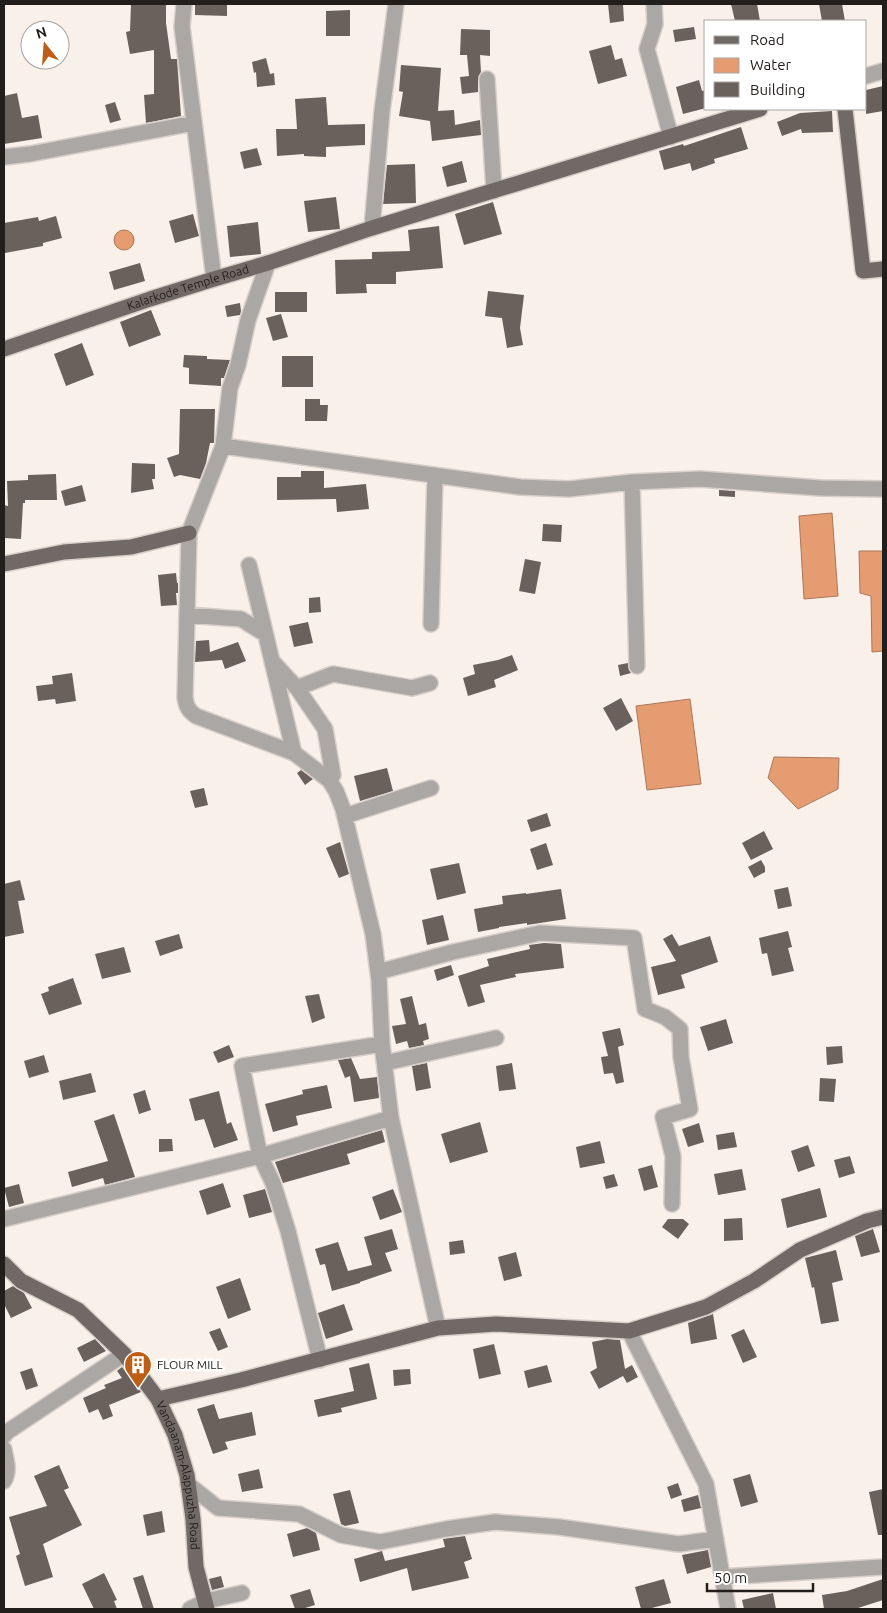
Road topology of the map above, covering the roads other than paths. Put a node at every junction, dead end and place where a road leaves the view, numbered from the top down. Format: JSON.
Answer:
{"nodes":[{"id":1,"x":184,"y":4,"type":"edge"},
{"id":2,"x":396,"y":4,"type":"edge"},
{"id":3,"x":654,"y":4,"type":"edge"},
{"id":4,"x":883,"y":71,"type":"edge"},
{"id":5,"x":867,"y":76,"type":"edge"},
{"id":6,"x":487,"y":79,"type":"dead end"},
{"id":7,"x":757,"y":110,"type":"edge"},
{"id":8,"x":845,"y":110,"type":"edge"},
{"id":9,"x":194,"y":123,"type":"junction"},
{"id":10,"x":671,"y":137,"type":"junction"},
{"id":11,"x":4,"y":157,"type":"edge"},
{"id":12,"x":494,"y":191,"type":"junction"},
{"id":13,"x":372,"y":228,"type":"junction"},
{"id":14,"x":268,"y":264,"type":"junction"},
{"id":15,"x":883,"y":269,"type":"edge"},
{"id":16,"x":214,"y":278,"type":"junction"},
{"id":17,"x":4,"y":349,"type":"edge"},
{"id":18,"x":223,"y":446,"type":"junction"},
{"id":19,"x":435,"y":475,"type":"junction"},
{"id":20,"x":632,"y":482,"type":"junction"},
{"id":21,"x":883,"y":489,"type":"edge"},
{"id":22,"x":189,"y":533,"type":"junction"},
{"id":23,"x":4,"y":564,"type":"edge"},
{"id":24,"x":249,"y":565,"type":"dead end"},
{"id":25,"x":187,"y":615,"type":"junction"},
{"id":26,"x":431,"y":624,"type":"dead end"},
{"id":27,"x":265,"y":634,"type":"junction"},
{"id":28,"x":272,"y":660,"type":"junction"},
{"id":29,"x":636,"y":666,"type":"dead end"},
{"id":30,"x":430,"y":683,"type":"dead end"},
{"id":31,"x":297,"y":688,"type":"junction"},
{"id":32,"x":294,"y":753,"type":"junction"},
{"id":33,"x":329,"y":780,"type":"junction"},
{"id":34,"x":431,"y":788,"type":"dead end"},
{"id":35,"x":345,"y":816,"type":"junction"},
{"id":36,"x":378,"y":972,"type":"junction"},
{"id":37,"x":496,"y":1038,"type":"dead end"},
{"id":38,"x":382,"y":1044,"type":"junction"},
{"id":39,"x":385,"y":1063,"type":"junction"},
{"id":40,"x":391,"y":1118,"type":"junction"},
{"id":41,"x":260,"y":1156,"type":"junction"},
{"id":42,"x":672,"y":1204,"type":"dead end"},
{"id":43,"x":883,"y":1217,"type":"edge"},
{"id":44,"x":4,"y":1218,"type":"edge"},
{"id":45,"x":4,"y":1264,"type":"edge"},
{"id":46,"x":438,"y":1328,"type":"junction"},
{"id":47,"x":628,"y":1331,"type":"junction"},
{"id":48,"x":124,"y":1354,"type":"junction"},
{"id":49,"x":320,"y":1360,"type":"junction"},
{"id":50,"x":158,"y":1399,"type":"junction"},
{"id":51,"x":4,"y":1436,"type":"edge"},
{"id":52,"x":4,"y":1449,"type":"edge"},
{"id":53,"x":4,"y":1481,"type":"edge"},
{"id":54,"x":188,"y":1484,"type":"junction"},
{"id":55,"x":716,"y":1539,"type":"junction"},
{"id":56,"x":883,"y":1567,"type":"edge"},
{"id":57,"x":722,"y":1577,"type":"junction"},
{"id":58,"x":242,"y":1593,"type":"dead end"},
{"id":59,"x":206,"y":1605,"type":"edge"},
{"id":60,"x":190,"y":1609,"type":"edge"},
{"id":61,"x":728,"y":1609,"type":"edge"}],
"edges":[{"from":1,"to":9,"type":"street"},
{"from":2,"to":13,"type":"street"},
{"from":3,"to":10,"type":"street"},
{"from":4,"to":5,"type":"street"},
{"from":6,"to":12,"type":"street"},
{"from":7,"to":10,"type":"main road","name":"Kalarkode Temple Road"},
{"from":8,"to":15,"type":"main road"},
{"from":9,"to":11,"type":"street"},
{"from":9,"to":16,"type":"street"},
{"from":10,"to":12,"type":"main road","name":"Kalarkode Temple Road"},
{"from":12,"to":13,"type":"main road","name":"Kalarkode Temple Road"},
{"from":13,"to":14,"type":"main road","name":"Kalarkode Temple Road"},
{"from":14,"to":16,"type":"main road","name":"Kalarkode Temple Road"},
{"from":14,"to":18,"type":"street"},
{"from":16,"to":17,"type":"main road","name":"Kalarkode Temple Road"},
{"from":18,"to":19,"type":"street"},
{"from":18,"to":22,"type":"street"},
{"from":19,"to":20,"type":"street"},
{"from":19,"to":26,"type":"street"},
{"from":20,"to":21,"type":"street"},
{"from":20,"to":29,"type":"street"},
{"from":22,"to":23,"type":"main road"},
{"from":22,"to":25,"type":"street"},
{"from":24,"to":27,"type":"street"},
{"from":25,"to":27,"type":"street"},
{"from":25,"to":32,"type":"street"},
{"from":27,"to":28,"type":"street"},
{"from":28,"to":31,"type":"street"},
{"from":28,"to":32,"type":"street"},
{"from":30,"to":31,"type":"street"},
{"from":31,"to":33,"type":"street"},
{"from":32,"to":33,"type":"street"},
{"from":33,"to":35,"type":"street"},
{"from":34,"to":35,"type":"street"},
{"from":35,"to":36,"type":"street"},
{"from":36,"to":38,"type":"street"},
{"from":36,"to":42,"type":"street"},
{"from":37,"to":39,"type":"street"},
{"from":38,"to":39,"type":"street"},
{"from":38,"to":41,"type":"street"},
{"from":39,"to":40,"type":"street"},
{"from":40,"to":41,"type":"street"},
{"from":40,"to":46,"type":"street"},
{"from":41,"to":44,"type":"street"},
{"from":41,"to":49,"type":"street"},
{"from":43,"to":47,"type":"main road"},
{"from":45,"to":48,"type":"main road","name":"Vandaanam-Alappuzha Road"},
{"from":46,"to":47,"type":"main road"},
{"from":46,"to":49,"type":"main road"},
{"from":47,"to":55,"type":"street"},
{"from":48,"to":50,"type":"main road","name":"Vandaanam-Alappuzha Road"},
{"from":48,"to":51,"type":"street"},
{"from":49,"to":50,"type":"main road"},
{"from":50,"to":54,"type":"main road","name":"Vandaanam-Alappuzha Road"},
{"from":52,"to":53,"type":"street"},
{"from":54,"to":55,"type":"street"},
{"from":54,"to":59,"type":"main road","name":"Vandaanam-Alappuzha Road"},
{"from":55,"to":57,"type":"street"},
{"from":56,"to":57,"type":"street"},
{"from":57,"to":61,"type":"street"},
{"from":58,"to":59,"type":"street"},
{"from":59,"to":60,"type":"street"}]}
